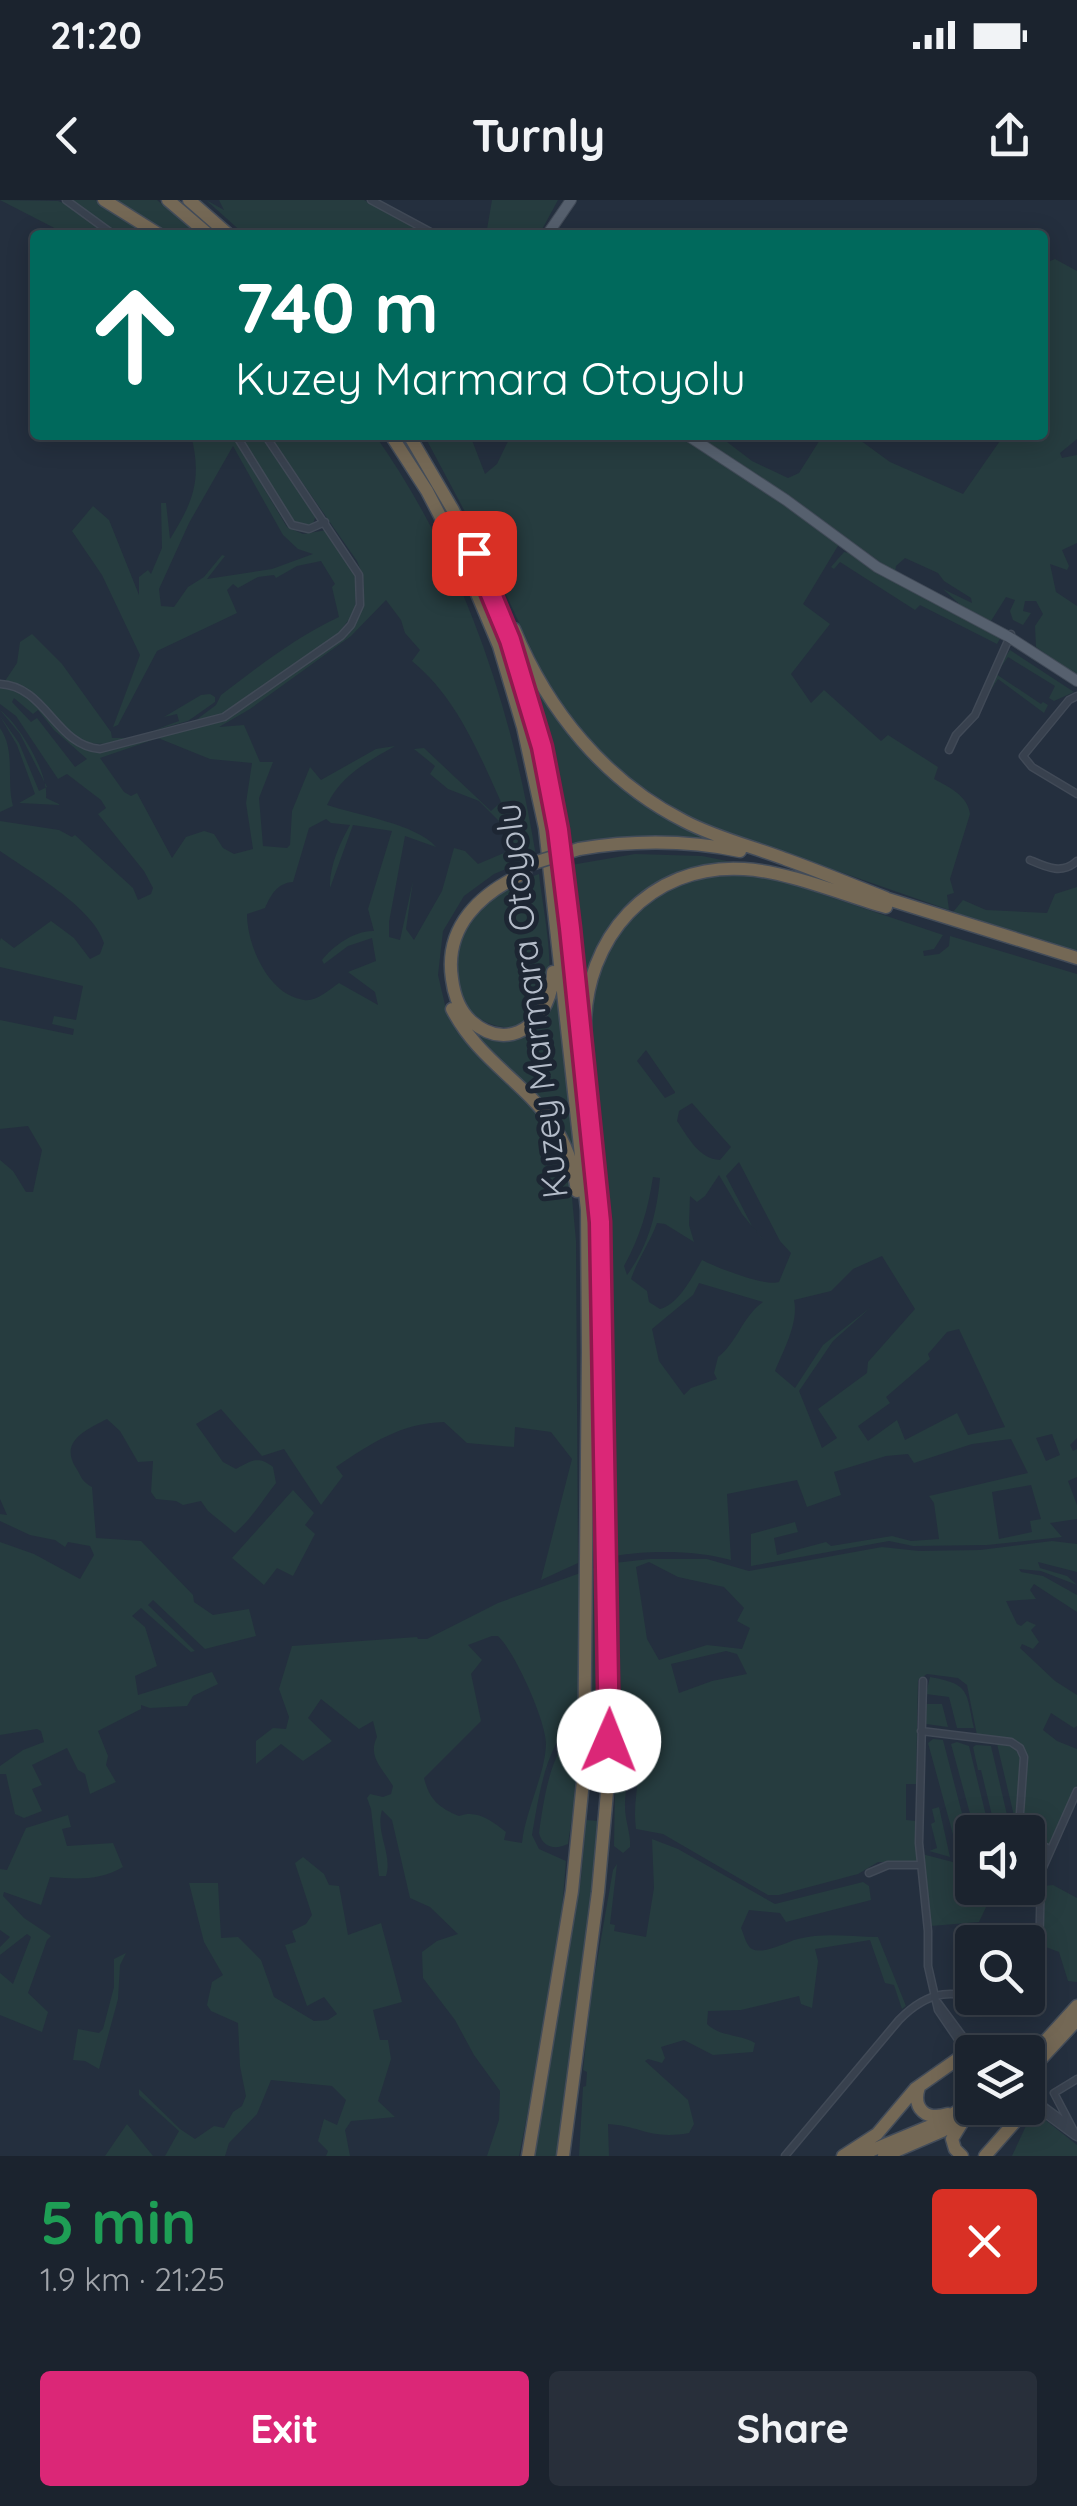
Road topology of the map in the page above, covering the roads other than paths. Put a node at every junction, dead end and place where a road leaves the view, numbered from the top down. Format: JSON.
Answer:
{"nodes":[{"id":1,"x":66,"y":200,"type":"edge"},
{"id":2,"x":104,"y":200,"type":"edge"},
{"id":3,"x":168,"y":200,"type":"edge"},
{"id":4,"x":190,"y":200,"type":"edge"},
{"id":5,"x":371,"y":200,"type":"edge"},
{"id":6,"x":571,"y":200,"type":"edge"},
{"id":7,"x":107,"y":230,"type":"edge"},
{"id":8,"x":152,"y":230,"type":"edge"},
{"id":9,"x":213,"y":230,"type":"edge"},
{"id":10,"x":427,"y":230,"type":"edge"},
{"id":11,"x":550,"y":230,"type":"edge"},
{"id":12,"x":239,"y":440,"type":"edge"},
{"id":13,"x":268,"y":440,"type":"edge"},
{"id":14,"x":386,"y":440,"type":"edge"},
{"id":15,"x":395,"y":440,"type":"edge"},
{"id":16,"x":414,"y":440,"type":"edge"},
{"id":17,"x":416,"y":440,"type":"edge"},
{"id":18,"x":695,"y":440,"type":"edge"},
{"id":19,"x":703,"y":440,"type":"edge"},
{"id":20,"x":427,"y":491,"type":"junction"},
{"id":21,"x":325,"y":522,"type":"junction"},
{"id":22,"x":1010,"y":635,"type":"junction"},
{"id":23,"x":1077,"y":678,"type":"edge"},
{"id":24,"x":0,"y":684,"type":"edge"},
{"id":25,"x":1077,"y":696,"type":"edge"},
{"id":26,"x":523,"y":727,"type":"junction"},
{"id":27,"x":949,"y":750,"type":"dead end"},
{"id":28,"x":1077,"y":794,"type":"edge"},
{"id":29,"x":1030,"y":860,"type":"dead end"},
{"id":30,"x":1077,"y":861,"type":"edge"},
{"id":31,"x":524,"y":869,"type":"junction"},
{"id":32,"x":886,"y":902,"type":"junction"},
{"id":33,"x":1077,"y":958,"type":"edge"},
{"id":34,"x":1077,"y":967,"type":"edge"},
{"id":35,"x":600,"y":1222,"type":"junction"},
{"id":36,"x":595,"y":1290,"type":"junction"},
{"id":37,"x":923,"y":1681,"type":"dead end"},
{"id":38,"x":921,"y":1730,"type":"junction"},
{"id":39,"x":1077,"y":1791,"type":"edge"},
{"id":40,"x":1020,"y":1815,"type":"edge"},
{"id":41,"x":1045,"y":1847,"type":"edge"},
{"id":42,"x":1049,"y":1849,"type":"junction"},
{"id":43,"x":920,"y":1865,"type":"junction"},
{"id":44,"x":869,"y":1873,"type":"dead end"},
{"id":45,"x":936,"y":1999,"type":"junction"},
{"id":46,"x":1077,"y":2006,"type":"edge"},
{"id":47,"x":1077,"y":2020,"type":"edge"},
{"id":48,"x":955,"y":2035,"type":"edge"},
{"id":49,"x":958,"y":2035,"type":"edge"},
{"id":50,"x":1045,"y":2041,"type":"edge"},
{"id":51,"x":1045,"y":2055,"type":"edge"},
{"id":52,"x":955,"y":2062,"type":"edge"},
{"id":53,"x":1077,"y":2079,"type":"edge"},
{"id":54,"x":920,"y":2084,"type":"junction"},
{"id":55,"x":955,"y":2113,"type":"edge"},
{"id":56,"x":1045,"y":2113,"type":"edge"},
{"id":57,"x":955,"y":2116,"type":"edge"},
{"id":58,"x":1045,"y":2116,"type":"edge"},
{"id":59,"x":955,"y":2117,"type":"edge"},
{"id":60,"x":959,"y":2125,"type":"edge"},
{"id":61,"x":1012,"y":2125,"type":"edge"},
{"id":62,"x":1070,"y":2126,"type":"junction"},
{"id":63,"x":1077,"y":2138,"type":"edge"},
{"id":64,"x":528,"y":2156,"type":"edge"},
{"id":65,"x":563,"y":2156,"type":"edge"},
{"id":66,"x":785,"y":2156,"type":"edge"},
{"id":67,"x":843,"y":2156,"type":"edge"},
{"id":68,"x":858,"y":2156,"type":"edge"},
{"id":69,"x":884,"y":2156,"type":"edge"},
{"id":70,"x":962,"y":2156,"type":"edge"},
{"id":71,"x":985,"y":2156,"type":"edge"}],
"edges":[{"from":1,"to":7,"type":"street"},
{"from":2,"to":8,"type":"highway"},
{"from":3,"to":9,"type":"highway"},
{"from":4,"to":9,"type":"highway"},
{"from":5,"to":10,"type":"street"},
{"from":6,"to":11,"type":"main road"},
{"from":12,"to":21,"type":"street"},
{"from":13,"to":21,"type":"street"},
{"from":14,"to":20,"type":"highway"},
{"from":15,"to":20,"type":"highway","name":"Kuzey Marmara Otoyolu"},
{"from":16,"to":35,"type":"highway","name":"Kuzey Marmara Otoyolu"},
{"from":17,"to":32,"type":"highway"},
{"from":18,"to":22,"type":"main road"},
{"from":19,"to":22,"type":"main road"},
{"from":20,"to":26,"type":"highway","name":"Kuzey Marmara Otoyolu"},
{"from":21,"to":24,"type":"street"},
{"from":22,"to":23,"type":"main road"},
{"from":22,"to":27,"type":"street"},
{"from":25,"to":28,"type":"street"},
{"from":26,"to":31,"type":"highway"},
{"from":26,"to":36,"type":"highway","name":"Kuzey Marmara Otoyolu"},
{"from":29,"to":30,"type":"street"},
{"from":31,"to":32,"type":"highway","bridge":true},
{"from":31,"to":36,"type":"highway"},
{"from":32,"to":33,"type":"highway"},
{"from":32,"to":34,"type":"highway"},
{"from":32,"to":35,"type":"highway"},
{"from":35,"to":36,"type":"highway","name":"Kuzey Marmara Otoyolu"},
{"from":36,"to":64,"type":"highway"},
{"from":36,"to":65,"type":"highway"},
{"from":37,"to":38,"type":"street"},
{"from":38,"to":40,"type":"street"},
{"from":38,"to":43,"type":"street"},
{"from":39,"to":42,"type":"street"},
{"from":41,"to":42,"type":"street"},
{"from":42,"to":45,"type":"street"},
{"from":43,"to":44,"type":"street"},
{"from":43,"to":45,"type":"street"},
{"from":45,"to":48,"type":"street"},
{"from":45,"to":49,"type":"street"},
{"from":45,"to":66,"type":"street"},
{"from":46,"to":50,"type":"highway"},
{"from":47,"to":51,"type":"highway"},
{"from":52,"to":54,"type":"highway"},
{"from":53,"to":62,"type":"street"},
{"from":54,"to":55,"type":"highway"},
{"from":54,"to":67,"type":"highway"},
{"from":56,"to":62,"type":"street"},
{"from":57,"to":68,"type":"highway"},
{"from":58,"to":63,"type":"street"},
{"from":59,"to":69,"type":"highway"},
{"from":60,"to":70,"type":"highway"},
{"from":61,"to":71,"type":"highway"},
{"from":62,"to":63,"type":"street"}]}
